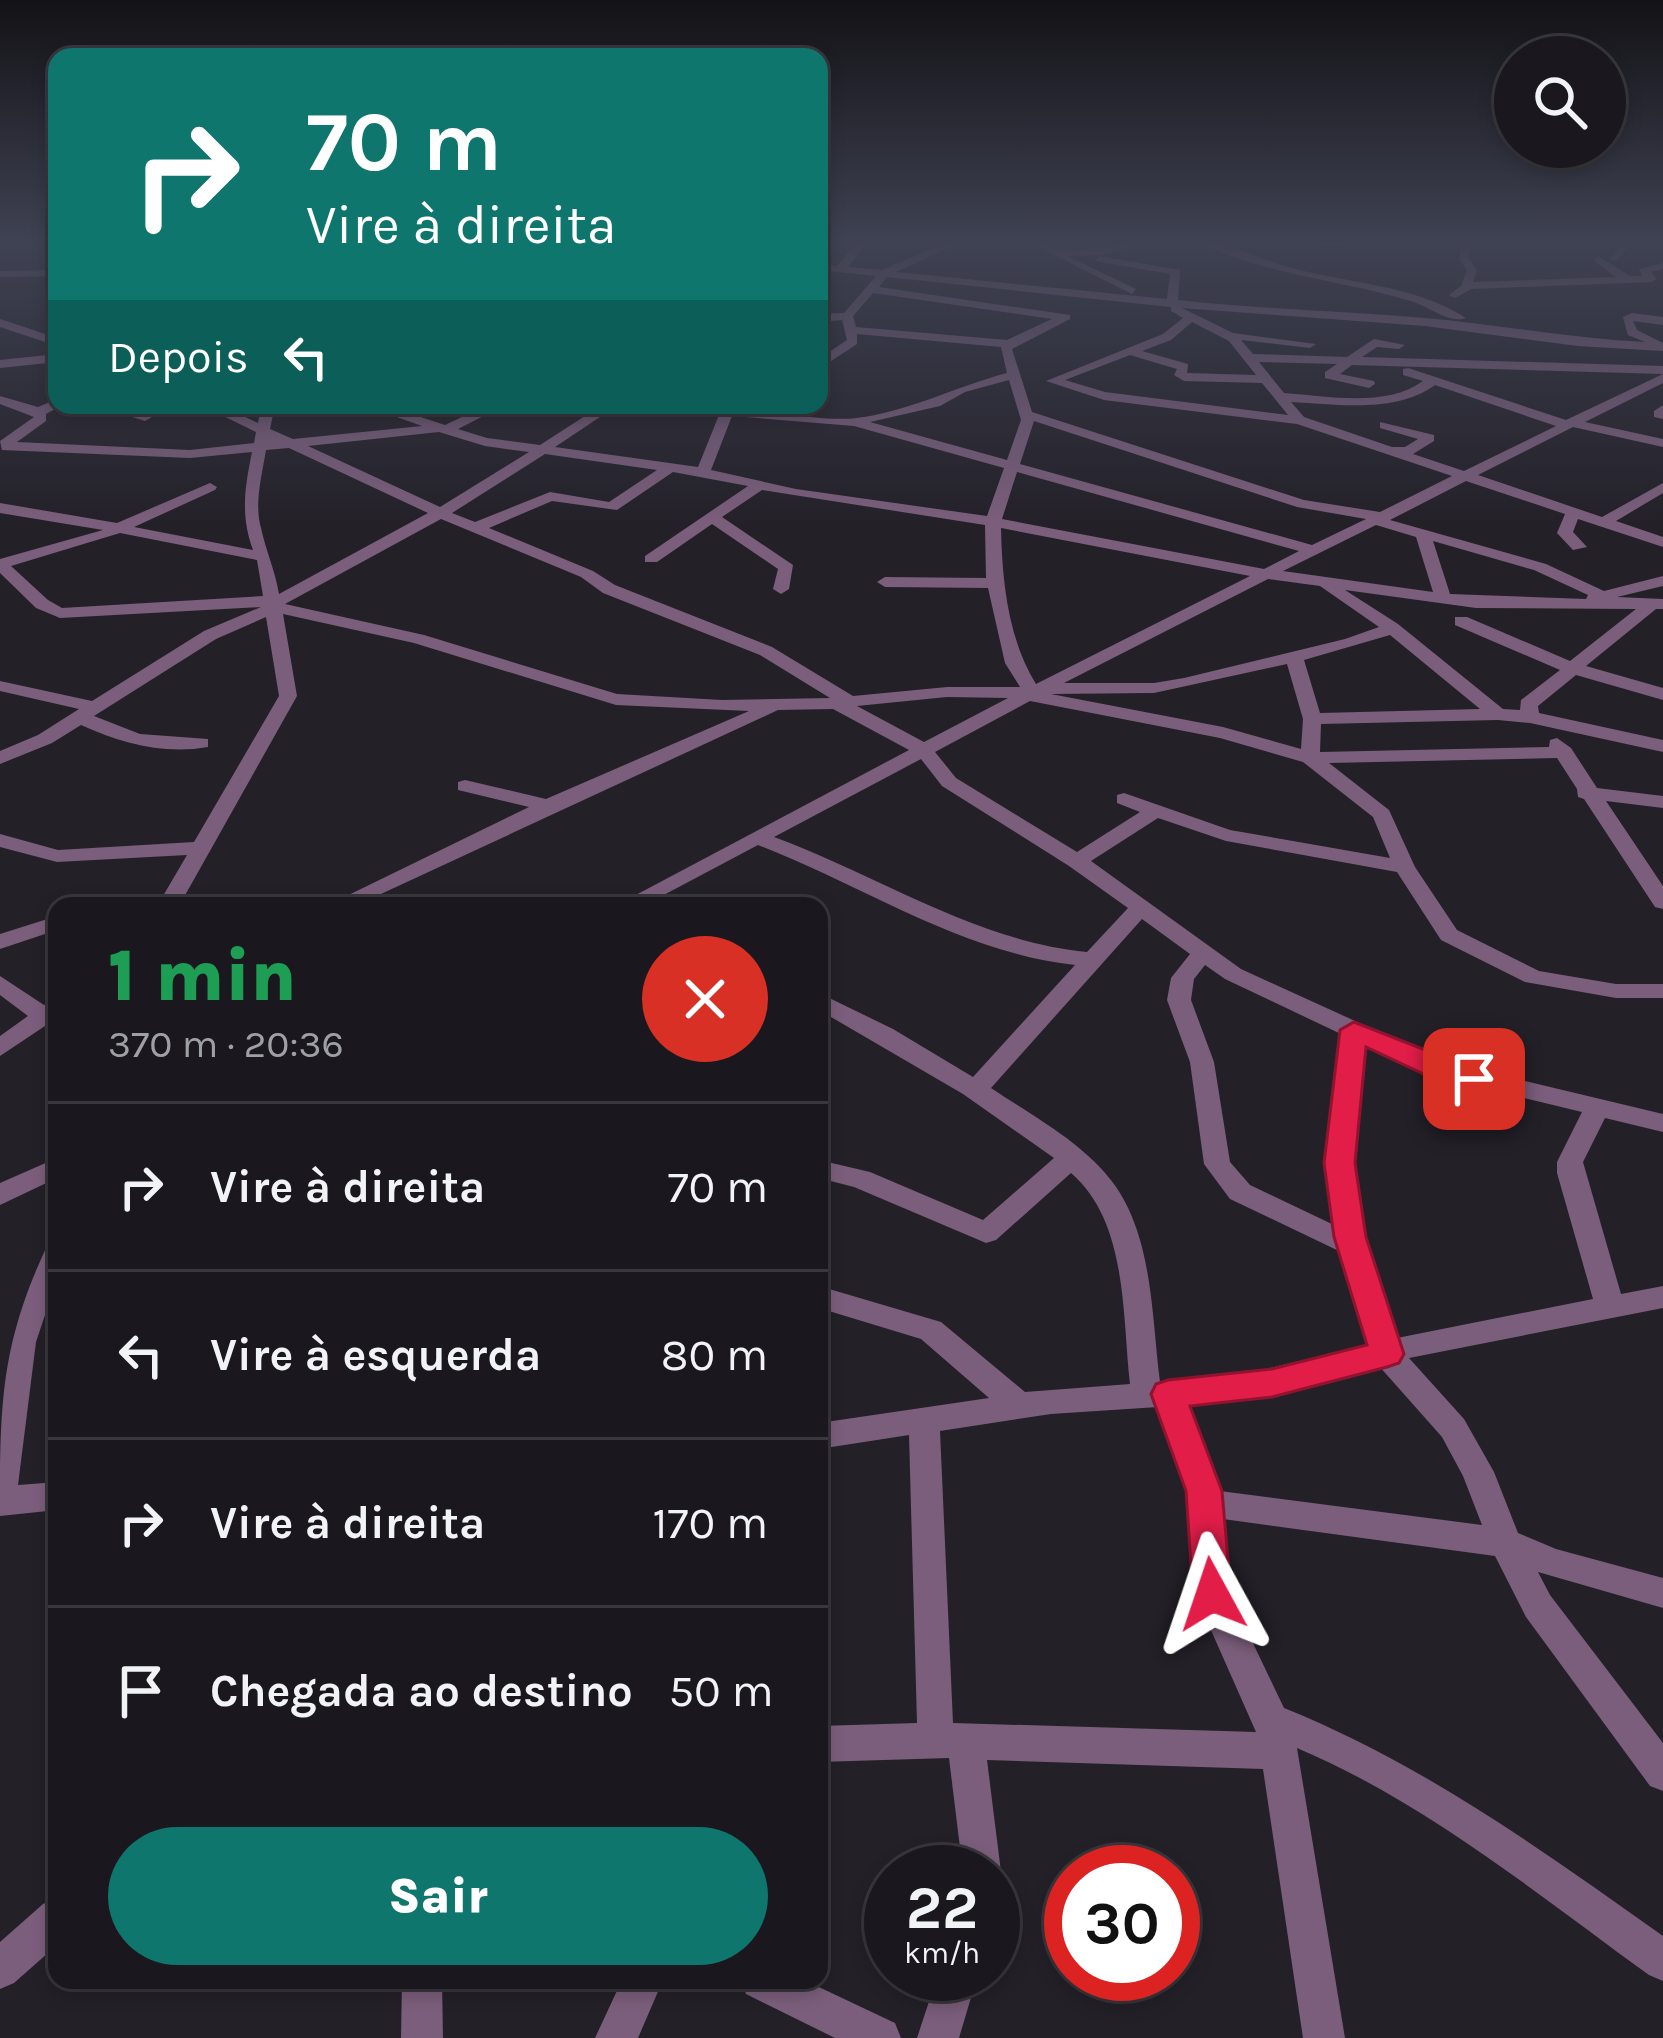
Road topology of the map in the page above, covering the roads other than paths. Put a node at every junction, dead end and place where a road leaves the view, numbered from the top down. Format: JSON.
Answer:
{"nodes":[{"id":1,"x":852,"y":335,"type":"edge"},
{"id":2,"x":942,"y":335,"type":"edge"},
{"id":3,"x":1029,"y":335,"type":"edge"},
{"id":4,"x":1169,"y":335,"type":"edge"},
{"id":5,"x":1231,"y":335,"type":"edge"},
{"id":6,"x":1237,"y":335,"type":"edge"},
{"id":7,"x":1531,"y":335,"type":"edge"},
{"id":8,"x":1235,"y":337,"type":"junction"},
{"id":9,"x":1009,"y":344,"type":"junction"},
{"id":10,"x":1310,"y":344,"type":"dead end"},
{"id":11,"x":1612,"y":344,"type":"junction"},
{"id":12,"x":1399,"y":345,"type":"dead end"},
{"id":13,"x":1517,"y":345,"type":"dead end"},
{"id":14,"x":1663,"y":345,"type":"edge"},
{"id":15,"x":1132,"y":352,"type":"junction"},
{"id":16,"x":48,"y":354,"type":"edge"},
{"id":17,"x":1252,"y":358,"type":"junction"},
{"id":18,"x":828,"y":359,"type":"edge"},
{"id":19,"x":1349,"y":361,"type":"junction"},
{"id":20,"x":1663,"y":361,"type":"edge"},
{"id":21,"x":27,"y":362,"type":"junction"},
{"id":22,"x":0,"y":364,"type":"edge"},
{"id":23,"x":1404,"y":364,"type":"junction"},
{"id":24,"x":1564,"y":368,"type":"junction"},
{"id":25,"x":1663,"y":374,"type":"edge"},
{"id":26,"x":1264,"y":379,"type":"junction"},
{"id":27,"x":0,"y":380,"type":"edge"},
{"id":28,"x":1053,"y":381,"type":"junction"},
{"id":29,"x":1431,"y":382,"type":"junction"},
{"id":30,"x":1369,"y":383,"type":"dead end"},
{"id":31,"x":1023,"y":387,"type":"junction"},
{"id":32,"x":1631,"y":394,"type":"junction"},
{"id":33,"x":1279,"y":397,"type":"junction"},
{"id":34,"x":0,"y":400,"type":"edge"},
{"id":35,"x":1365,"y":400,"type":"junction"},
{"id":36,"x":48,"y":408,"type":"edge"},
{"id":37,"x":1663,"y":409,"type":"edge"},
{"id":38,"x":39,"y":412,"type":"junction"},
{"id":39,"x":134,"y":414,"type":"edge"},
{"id":40,"x":228,"y":414,"type":"edge"},
{"id":41,"x":265,"y":414,"type":"edge"},
{"id":42,"x":397,"y":414,"type":"edge"},
{"id":43,"x":477,"y":414,"type":"edge"},
{"id":44,"x":596,"y":414,"type":"edge"},
{"id":45,"x":727,"y":414,"type":"edge"},
{"id":46,"x":777,"y":414,"type":"edge"},
{"id":47,"x":1028,"y":415,"type":"junction"},
{"id":48,"x":145,"y":417,"type":"dead end"},
{"id":49,"x":1299,"y":420,"type":"junction"},
{"id":50,"x":855,"y":422,"type":"junction"},
{"id":51,"x":1569,"y":424,"type":"junction"},
{"id":52,"x":260,"y":428,"type":"junction"},
{"id":53,"x":443,"y":429,"type":"junction"},
{"id":54,"x":1388,"y":436,"type":"junction"},
{"id":55,"x":1663,"y":443,"type":"edge"},
{"id":56,"x":295,"y":444,"type":"junction"},
{"id":57,"x":1,"y":446,"type":"edge"},
{"id":58,"x":542,"y":448,"type":"junction"},
{"id":59,"x":257,"y":450,"type":"junction"},
{"id":60,"x":1011,"y":464,"type":"junction"},
{"id":61,"x":671,"y":467,"type":"junction"},
{"id":62,"x":703,"y":472,"type":"junction"},
{"id":63,"x":1463,"y":475,"type":"junction"},
{"id":64,"x":760,"y":484,"type":"junction"},
{"id":65,"x":1663,"y":487,"type":"edge"},
{"id":66,"x":210,"y":488,"type":"dead end"},
{"id":67,"x":0,"y":508,"type":"edge"},
{"id":68,"x":440,"y":514,"type":"junction"},
{"id":69,"x":1575,"y":514,"type":"junction"},
{"id":70,"x":715,"y":519,"type":"junction"},
{"id":71,"x":1378,"y":521,"type":"junction"},
{"id":72,"x":993,"y":522,"type":"junction"},
{"id":73,"x":1601,"y":524,"type":"junction"},
{"id":74,"x":124,"y":528,"type":"junction"},
{"id":75,"x":475,"y":528,"type":"junction"},
{"id":76,"x":1423,"y":535,"type":"junction"},
{"id":77,"x":1663,"y":542,"type":"edge"},
{"id":78,"x":1579,"y":547,"type":"dead end"},
{"id":79,"x":1315,"y":551,"type":"junction"},
{"id":80,"x":264,"y":556,"type":"junction"},
{"id":81,"x":651,"y":559,"type":"dead end"},
{"id":82,"x":0,"y":566,"type":"edge"},
{"id":83,"x":1267,"y":574,"type":"junction"},
{"id":84,"x":1320,"y":581,"type":"junction"},
{"id":85,"x":1663,"y":581,"type":"edge"},
{"id":86,"x":885,"y":582,"type":"dead end"},
{"id":87,"x":995,"y":583,"type":"junction"},
{"id":88,"x":781,"y":589,"type":"dead end"},
{"id":89,"x":1406,"y":595,"type":"junction"},
{"id":90,"x":1443,"y":599,"type":"junction"},
{"id":91,"x":1603,"y":600,"type":"junction"},
{"id":92,"x":274,"y":604,"type":"junction"},
{"id":93,"x":1657,"y":608,"type":"edge"},
{"id":94,"x":1461,"y":621,"type":"dead end"},
{"id":95,"x":1387,"y":625,"type":"junction"},
{"id":96,"x":1292,"y":654,"type":"junction"},
{"id":97,"x":1569,"y":668,"type":"junction"},
{"id":98,"x":0,"y":686,"type":"edge"},
{"id":99,"x":1031,"y":692,"type":"junction"},
{"id":100,"x":1663,"y":694,"type":"edge"},
{"id":101,"x":842,"y":702,"type":"junction"},
{"id":102,"x":782,"y":704,"type":"junction"},
{"id":103,"x":87,"y":712,"type":"junction"},
{"id":104,"x":1498,"y":715,"type":"junction"},
{"id":105,"x":1530,"y":716,"type":"junction"},
{"id":106,"x":1312,"y":719,"type":"junction"},
{"id":107,"x":202,"y":743,"type":"dead end"},
{"id":108,"x":1663,"y":746,"type":"edge"},
{"id":109,"x":924,"y":750,"type":"junction"},
{"id":110,"x":1564,"y":752,"type":"junction"},
{"id":111,"x":0,"y":758,"type":"edge"},
{"id":112,"x":1310,"y":758,"type":"junction"},
{"id":113,"x":465,"y":786,"type":"dead end"},
{"id":114,"x":1586,"y":793,"type":"junction"},
{"id":115,"x":1124,"y":799,"type":"dead end"},
{"id":116,"x":1663,"y":802,"type":"edge"},
{"id":117,"x":550,"y":806,"type":"junction"},
{"id":118,"x":1155,"y":811,"type":"junction"},
{"id":119,"x":755,"y":837,"type":"junction"},
{"id":120,"x":0,"y":839,"type":"edge"},
{"id":121,"x":198,"y":848,"type":"junction"},
{"id":122,"x":1076,"y":861,"type":"junction"},
{"id":123,"x":1404,"y":867,"type":"junction"},
{"id":124,"x":1660,"y":893,"type":"edge"},
{"id":125,"x":172,"y":897,"type":"edge"},
{"id":126,"x":356,"y":897,"type":"edge"},
{"id":127,"x":649,"y":897,"type":"edge"},
{"id":128,"x":1139,"y":909,"type":"junction"},
{"id":129,"x":48,"y":926,"type":"edge"},
{"id":130,"x":0,"y":942,"type":"edge"},
{"id":131,"x":1202,"y":955,"type":"junction"},
{"id":132,"x":1095,"y":960,"type":"junction"},
{"id":133,"x":0,"y":983,"type":"edge"},
{"id":134,"x":1663,"y":991,"type":"edge"},
{"id":135,"x":828,"y":1006,"type":"edge"},
{"id":136,"x":48,"y":1010,"type":"edge"},
{"id":137,"x":48,"y":1012,"type":"edge"},
{"id":138,"x":1354,"y":1030,"type":"junction"},
{"id":139,"x":0,"y":1048,"type":"edge"},
{"id":140,"x":974,"y":1091,"type":"junction"},
{"id":141,"x":1597,"y":1108,"type":"junction"},
{"id":142,"x":1663,"y":1123,"type":"edge"},
{"id":143,"x":1070,"y":1159,"type":"junction"},
{"id":144,"x":828,"y":1170,"type":"edge"},
{"id":145,"x":48,"y":1171,"type":"edge"},
{"id":146,"x":0,"y":1195,"type":"edge"},
{"id":147,"x":1353,"y":1246,"type":"junction"},
{"id":148,"x":48,"y":1286,"type":"edge"},
{"id":149,"x":1663,"y":1297,"type":"edge"},
{"id":150,"x":828,"y":1300,"type":"edge"},
{"id":151,"x":1610,"y":1307,"type":"junction"},
{"id":152,"x":1387,"y":1354,"type":"junction"},
{"id":153,"x":1157,"y":1394,"type":"junction"},
{"id":154,"x":1020,"y":1406,"type":"junction"},
{"id":155,"x":924,"y":1423,"type":"junction"},
{"id":156,"x":828,"y":1435,"type":"edge"},
{"id":157,"x":48,"y":1497,"type":"edge"},
{"id":158,"x":0,"y":1501,"type":"edge"},
{"id":159,"x":1205,"y":1503,"type":"junction"},
{"id":160,"x":1505,"y":1543,"type":"junction"},
{"id":161,"x":1663,"y":1593,"type":"edge"},
{"id":162,"x":1275,"y":1736,"type":"junction"},
{"id":163,"x":951,"y":1742,"type":"junction"},
{"id":164,"x":828,"y":1744,"type":"edge"},
{"id":165,"x":1663,"y":1773,"type":"edge"},
{"id":166,"x":976,"y":1845,"type":"edge"},
{"id":167,"x":48,"y":1926,"type":"edge"},
{"id":168,"x":1663,"y":1961,"type":"edge"},
{"id":169,"x":0,"y":1969,"type":"edge"},
{"id":170,"x":426,"y":1989,"type":"edge"},
{"id":171,"x":639,"y":1989,"type":"edge"},
{"id":172,"x":779,"y":1989,"type":"edge"},
{"id":173,"x":950,"y":2001,"type":"edge"},
{"id":174,"x":422,"y":2038,"type":"edge"},
{"id":175,"x":616,"y":2038,"type":"edge"},
{"id":176,"x":880,"y":2038,"type":"edge"},
{"id":177,"x":938,"y":2038,"type":"edge"},
{"id":178,"x":1324,"y":2038,"type":"edge"}],
"edges":[{"from":1,"to":18,"type":"street"},
{"from":2,"to":9,"type":"street"},
{"from":3,"to":9,"type":"street"},
{"from":4,"to":15,"type":"street"},
{"from":5,"to":8,"type":"street"},
{"from":6,"to":8,"type":"street"},
{"from":7,"to":11,"type":"street"},
{"from":8,"to":10,"type":"street"},
{"from":8,"to":17,"type":"street"},
{"from":9,"to":31,"type":"street"},
{"from":11,"to":14,"type":"street"},
{"from":11,"to":20,"type":"street"},
{"from":12,"to":19,"type":"street"},
{"from":13,"to":24,"type":"street"},
{"from":15,"to":26,"type":"street"},
{"from":15,"to":28,"type":"street"},
{"from":16,"to":21,"type":"street"},
{"from":17,"to":19,"type":"street"},
{"from":17,"to":26,"type":"street"},
{"from":19,"to":23,"type":"street"},
{"from":19,"to":30,"type":"street"},
{"from":21,"to":22,"type":"street"},
{"from":21,"to":27,"type":"street"},
{"from":23,"to":24,"type":"street"},
{"from":23,"to":29,"type":"street"},
{"from":24,"to":25,"type":"street"},
{"from":25,"to":32,"type":"street"},
{"from":26,"to":33,"type":"street"},
{"from":28,"to":31,"type":"street"},
{"from":28,"to":49,"type":"street"},
{"from":29,"to":35,"type":"street"},
{"from":29,"to":51,"type":"street"},
{"from":31,"to":47,"type":"street"},
{"from":31,"to":50,"type":"street"},
{"from":32,"to":37,"type":"street"},
{"from":32,"to":51,"type":"street"},
{"from":33,"to":35,"type":"street"},
{"from":33,"to":49,"type":"street"},
{"from":34,"to":38,"type":"street"},
{"from":35,"to":54,"type":"street"},
{"from":36,"to":38,"type":"street"},
{"from":38,"to":57,"type":"street"},
{"from":39,"to":48,"type":"street"},
{"from":40,"to":52,"type":"street"},
{"from":41,"to":52,"type":"street"},
{"from":42,"to":53,"type":"street"},
{"from":43,"to":53,"type":"street"},
{"from":44,"to":58,"type":"street"},
{"from":45,"to":62,"type":"street"},
{"from":46,"to":50,"type":"street"},
{"from":47,"to":60,"type":"street"},
{"from":47,"to":71,"type":"street"},
{"from":49,"to":54,"type":"street"},
{"from":50,"to":60,"type":"street"},
{"from":51,"to":55,"type":"street"},
{"from":51,"to":63,"type":"street"},
{"from":52,"to":56,"type":"street"},
{"from":52,"to":59,"type":"street"},
{"from":53,"to":56,"type":"street"},
{"from":53,"to":58,"type":"street"},
{"from":54,"to":63,"type":"street"},
{"from":56,"to":59,"type":"street"},
{"from":56,"to":68,"type":"street"},
{"from":57,"to":59,"type":"street"},
{"from":58,"to":61,"type":"street"},
{"from":58,"to":68,"type":"street"},
{"from":59,"to":80,"type":"street"},
{"from":60,"to":72,"type":"street"},
{"from":60,"to":79,"type":"street"},
{"from":61,"to":62,"type":"street"},
{"from":61,"to":75,"type":"street"},
{"from":62,"to":64,"type":"street"},
{"from":63,"to":69,"type":"street"},
{"from":63,"to":71,"type":"street"},
{"from":64,"to":70,"type":"street"},
{"from":64,"to":72,"type":"street"},
{"from":65,"to":73,"type":"street"},
{"from":66,"to":74,"type":"street"},
{"from":67,"to":74,"type":"street"},
{"from":68,"to":75,"type":"street"},
{"from":68,"to":92,"type":"street"},
{"from":69,"to":73,"type":"street"},
{"from":69,"to":78,"type":"street"},
{"from":70,"to":81,"type":"street"},
{"from":70,"to":88,"type":"street"},
{"from":71,"to":76,"type":"street"},
{"from":71,"to":79,"type":"street"},
{"from":72,"to":83,"type":"street"},
{"from":72,"to":87,"type":"street"},
{"from":73,"to":77,"type":"street"},
{"from":74,"to":80,"type":"street"},
{"from":74,"to":82,"type":"street"},
{"from":75,"to":101,"type":"street"},
{"from":76,"to":90,"type":"street"},
{"from":76,"to":91,"type":"street"},
{"from":79,"to":83,"type":"street"},
{"from":80,"to":92,"type":"street"},
{"from":82,"to":92,"type":"street"},
{"from":83,"to":84,"type":"street"},
{"from":83,"to":99,"type":"street"},
{"from":84,"to":89,"type":"street"},
{"from":84,"to":95,"type":"street"},
{"from":85,"to":91,"type":"street"},
{"from":86,"to":87,"type":"street"},
{"from":87,"to":99,"type":"street"},
{"from":89,"to":90,"type":"street"},
{"from":89,"to":95,"type":"street"},
{"from":90,"to":91,"type":"street"},
{"from":91,"to":93,"type":"street"},
{"from":92,"to":102,"type":"street"},
{"from":92,"to":103,"type":"street"},
{"from":92,"to":121,"type":"street"},
{"from":93,"to":97,"type":"street"},
{"from":94,"to":97,"type":"street"},
{"from":95,"to":96,"type":"street"},
{"from":95,"to":104,"type":"street"},
{"from":96,"to":99,"type":"street"},
{"from":96,"to":106,"type":"street"},
{"from":97,"to":100,"type":"street"},
{"from":97,"to":105,"type":"street"},
{"from":98,"to":103,"type":"street"},
{"from":99,"to":101,"type":"street"},
{"from":99,"to":109,"type":"street"},
{"from":99,"to":112,"type":"street"},
{"from":101,"to":102,"type":"street"},
{"from":101,"to":109,"type":"street"},
{"from":102,"to":117,"type":"street"},
{"from":103,"to":107,"type":"street"},
{"from":103,"to":111,"type":"street"},
{"from":104,"to":105,"type":"street"},
{"from":104,"to":106,"type":"street"},
{"from":105,"to":108,"type":"street"},
{"from":105,"to":110,"type":"street"},
{"from":106,"to":112,"type":"street"},
{"from":109,"to":119,"type":"street"},
{"from":109,"to":122,"type":"street"},
{"from":110,"to":112,"type":"street"},
{"from":110,"to":114,"type":"street"},
{"from":112,"to":123,"type":"street"},
{"from":113,"to":117,"type":"street"},
{"from":114,"to":116,"type":"street"},
{"from":114,"to":124,"type":"street"},
{"from":115,"to":118,"type":"street"},
{"from":117,"to":126,"type":"street"},
{"from":118,"to":122,"type":"street"},
{"from":118,"to":123,"type":"street"},
{"from":119,"to":127,"type":"street"},
{"from":119,"to":132,"type":"street"},
{"from":120,"to":121,"type":"street"},
{"from":121,"to":125,"type":"street"},
{"from":122,"to":128,"type":"street"},
{"from":123,"to":134,"type":"street"},
{"from":128,"to":131,"type":"street"},
{"from":128,"to":132,"type":"street"},
{"from":129,"to":130,"type":"street"},
{"from":131,"to":138,"type":"street"},
{"from":131,"to":147,"type":"street"},
{"from":132,"to":140,"type":"street"},
{"from":133,"to":136,"type":"street"},
{"from":135,"to":140,"type":"street"},
{"from":137,"to":139,"type":"street"},
{"from":138,"to":141,"type":"street"},
{"from":138,"to":147,"type":"street"},
{"from":140,"to":143,"type":"street"},
{"from":141,"to":142,"type":"street"},
{"from":141,"to":151,"type":"street"},
{"from":143,"to":144,"type":"street"},
{"from":143,"to":153,"type":"street"},
{"from":145,"to":146,"type":"street"},
{"from":147,"to":152,"type":"street"},
{"from":148,"to":158,"type":"street"},
{"from":149,"to":151,"type":"street"},
{"from":150,"to":154,"type":"street"},
{"from":151,"to":152,"type":"street"},
{"from":152,"to":153,"type":"street"},
{"from":152,"to":160,"type":"street"},
{"from":153,"to":154,"type":"street"},
{"from":153,"to":159,"type":"street"},
{"from":154,"to":155,"type":"street"},
{"from":155,"to":156,"type":"street"},
{"from":155,"to":163,"type":"street"},
{"from":157,"to":158,"type":"street"},
{"from":159,"to":160,"type":"street"},
{"from":159,"to":162,"type":"street"},
{"from":160,"to":161,"type":"street"},
{"from":160,"to":165,"type":"street"},
{"from":162,"to":163,"type":"street"},
{"from":162,"to":168,"type":"street"},
{"from":162,"to":178,"type":"street"},
{"from":163,"to":164,"type":"street"},
{"from":163,"to":166,"type":"street"},
{"from":167,"to":169,"type":"street"},
{"from":170,"to":174,"type":"street"},
{"from":171,"to":175,"type":"street"},
{"from":172,"to":176,"type":"street"},
{"from":173,"to":177,"type":"street"}]}
